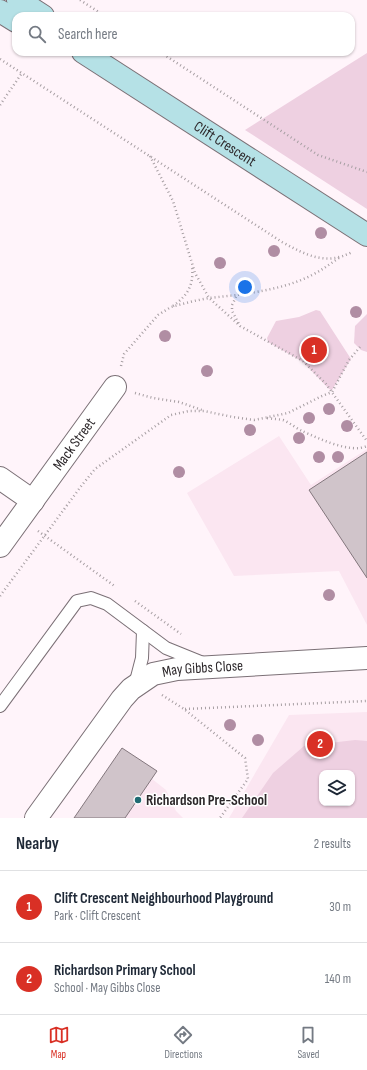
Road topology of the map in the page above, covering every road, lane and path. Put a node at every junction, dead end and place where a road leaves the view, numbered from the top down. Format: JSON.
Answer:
{"nodes":[{"id":1,"x":80,"y":0,"type":"edge"},
{"id":2,"x":25,"y":8,"type":"edge"},
{"id":3,"x":0,"y":11,"type":"edge"},
{"id":4,"x":98,"y":12,"type":"edge"},
{"id":5,"x":89,"y":56,"type":"edge"},
{"id":6,"x":166,"y":56,"type":"edge"},
{"id":7,"x":0,"y":59,"type":"edge"},
{"id":8,"x":22,"y":73,"type":"junction"},
{"id":9,"x":0,"y":105,"type":"edge"},
{"id":10,"x":150,"y":156,"type":"junction"},
{"id":11,"x":367,"y":172,"type":"edge"},
{"id":12,"x":359,"y":237,"type":"edge"},
{"id":13,"x":340,"y":258,"type":"junction"},
{"id":14,"x":191,"y":261,"type":"junction"},
{"id":15,"x":237,"y":295,"type":"junction"},
{"id":16,"x":209,"y":298,"type":"junction"},
{"id":17,"x":171,"y":307,"type":"junction"},
{"id":18,"x":240,"y":326,"type":"junction"},
{"id":19,"x":360,"y":347,"type":"dead end"},
{"id":20,"x":115,"y":388,"type":"junction"},
{"id":21,"x":332,"y":392,"type":"junction"},
{"id":22,"x":204,"y":411,"type":"junction"},
{"id":23,"x":265,"y":418,"type":"junction"},
{"id":24,"x":367,"y":441,"type":"edge"},
{"id":25,"x":367,"y":446,"type":"edge"},
{"id":26,"x":0,"y":478,"type":"edge"},
{"id":27,"x":26,"y":510,"type":"junction"},
{"id":28,"x":44,"y":536,"type":"junction"},
{"id":29,"x":0,"y":546,"type":"edge"},
{"id":30,"x":121,"y":591,"type":"dead end"},
{"id":31,"x":0,"y":596,"type":"edge"},
{"id":32,"x":134,"y":600,"type":"dead end"},
{"id":33,"x":143,"y":631,"type":"junction"},
{"id":34,"x":184,"y":636,"type":"dead end"},
{"id":35,"x":367,"y":658,"type":"edge"},
{"id":36,"x":218,"y":667,"type":"junction"},
{"id":37,"x":135,"y":686,"type":"junction"},
{"id":38,"x":367,"y":701,"type":"edge"},
{"id":39,"x":0,"y":706,"type":"edge"},
{"id":40,"x":36,"y":818,"type":"edge"},
{"id":41,"x":220,"y":818,"type":"edge"}],
"edges":[{"from":1,"to":4,"type":"path"},
{"from":2,"to":3,"type":"street"},
{"from":5,"to":12,"type":"street","name":"Clift Crescent"},
{"from":6,"to":11,"type":"path"},
{"from":7,"to":8,"type":"path"},
{"from":8,"to":9,"type":"path"},
{"from":8,"to":10,"type":"path"},
{"from":10,"to":13,"type":"path"},
{"from":10,"to":14,"type":"path"},
{"from":12,"to":13,"type":"path"},
{"from":13,"to":15,"type":"path"},
{"from":14,"to":16,"type":"path"},
{"from":14,"to":17,"type":"path"},
{"from":15,"to":16,"type":"path"},
{"from":15,"to":18,"type":"path"},
{"from":16,"to":17,"type":"path"},
{"from":16,"to":18,"type":"path"},
{"from":17,"to":20,"type":"path"},
{"from":18,"to":21,"type":"path"},
{"from":19,"to":21,"type":"path"},
{"from":20,"to":22,"type":"path"},
{"from":20,"to":27,"type":"street","name":"Mack Street"},
{"from":21,"to":23,"type":"path"},
{"from":21,"to":24,"type":"path"},
{"from":22,"to":23,"type":"path"},
{"from":22,"to":28,"type":"path"},
{"from":23,"to":25,"type":"path"},
{"from":26,"to":27,"type":"street"},
{"from":27,"to":28,"type":"path"},
{"from":27,"to":29,"type":"street","name":"Mack Street"},
{"from":28,"to":30,"type":"path"},
{"from":28,"to":31,"type":"path"},
{"from":32,"to":34,"type":"path"},
{"from":33,"to":36,"type":"lane"},
{"from":33,"to":37,"type":"lane"},
{"from":33,"to":39,"type":"lane"},
{"from":35,"to":36,"type":"street","name":"May Gibbs Close"},
{"from":36,"to":37,"type":"street","name":"May Gibbs Close"},
{"from":37,"to":40,"type":"street","name":"May Gibbs Close"},
{"from":38,"to":41,"type":"path"}]}
